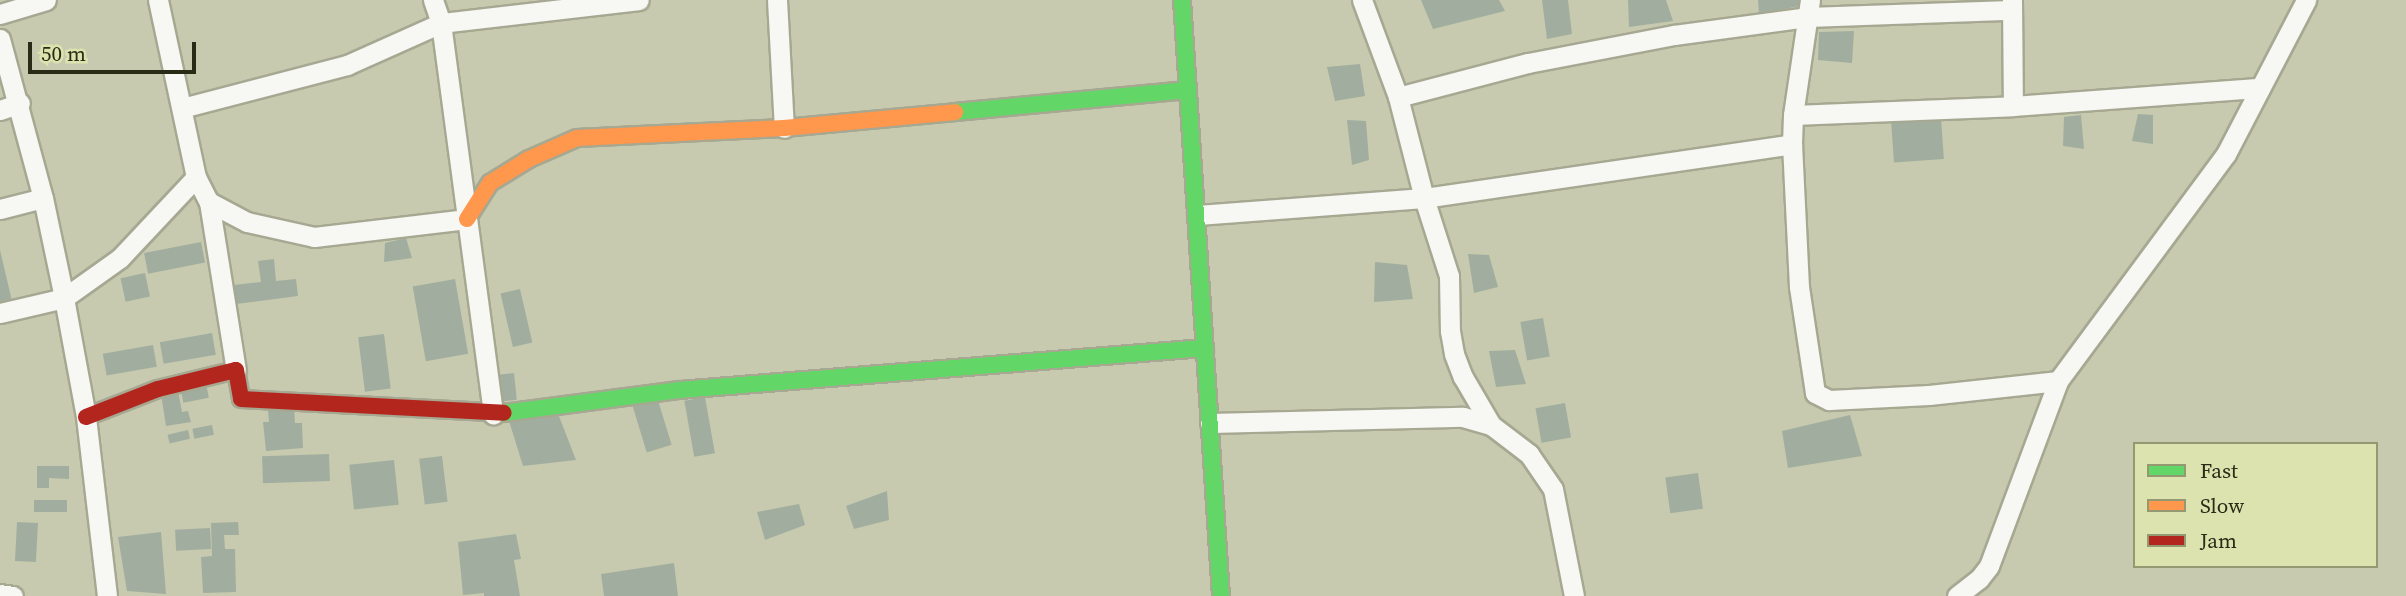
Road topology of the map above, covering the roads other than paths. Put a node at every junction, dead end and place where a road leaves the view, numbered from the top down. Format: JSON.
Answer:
{"nodes":[{"id":1,"x":46,"y":0,"type":"edge"},
{"id":2,"x":158,"y":0,"type":"edge"},
{"id":3,"x":433,"y":0,"type":"edge"},
{"id":4,"x":639,"y":0,"type":"edge"},
{"id":5,"x":777,"y":0,"type":"edge"},
{"id":6,"x":1182,"y":0,"type":"edge"},
{"id":7,"x":1362,"y":0,"type":"edge"},
{"id":8,"x":2306,"y":0,"type":"edge"},
{"id":9,"x":2011,"y":5,"type":"edge"},
{"id":10,"x":1808,"y":8,"type":"edge"},
{"id":11,"x":0,"y":14,"type":"edge"},
{"id":12,"x":440,"y":23,"type":"junction"},
{"id":13,"x":0,"y":39,"type":"edge"},
{"id":14,"x":2260,"y":88,"type":"junction"},
{"id":15,"x":1188,"y":89,"type":"junction"},
{"id":16,"x":1398,"y":97,"type":"junction"},
{"id":17,"x":20,"y":103,"type":"junction"},
{"id":18,"x":2013,"y":106,"type":"junction"},
{"id":19,"x":183,"y":108,"type":"junction"},
{"id":20,"x":0,"y":110,"type":"edge"},
{"id":21,"x":1793,"y":115,"type":"junction"},
{"id":22,"x":784,"y":128,"type":"junction"},
{"id":23,"x":1793,"y":144,"type":"junction"},
{"id":24,"x":196,"y":177,"type":"junction"},
{"id":25,"x":43,"y":198,"type":"junction"},
{"id":26,"x":1424,"y":198,"type":"junction"},
{"id":27,"x":209,"y":202,"type":"junction"},
{"id":28,"x":0,"y":209,"type":"edge"},
{"id":29,"x":1196,"y":215,"type":"junction"},
{"id":30,"x":467,"y":219,"type":"junction"},
{"id":31,"x":64,"y":298,"type":"junction"},
{"id":32,"x":0,"y":313,"type":"edge"},
{"id":33,"x":1205,"y":348,"type":"junction"},
{"id":34,"x":236,"y":370,"type":"junction"},
{"id":35,"x":2058,"y":382,"type":"junction"},
{"id":36,"x":494,"y":415,"type":"junction"},
{"id":37,"x":86,"y":416,"type":"junction"},
{"id":38,"x":1210,"y":423,"type":"junction"},
{"id":39,"x":1491,"y":425,"type":"junction"},
{"id":40,"x":0,"y":594,"type":"edge"},
{"id":41,"x":13,"y":596,"type":"edge"},
{"id":42,"x":107,"y":596,"type":"edge"},
{"id":43,"x":1221,"y":596,"type":"edge"},
{"id":44,"x":1574,"y":596,"type":"edge"},
{"id":45,"x":1956,"y":596,"type":"edge"}],
"edges":[{"from":1,"to":11,"type":"street"},
{"from":2,"to":19,"type":"street"},
{"from":3,"to":12,"type":"street"},
{"from":4,"to":12,"type":"street"},
{"from":5,"to":22,"type":"street"},
{"from":6,"to":15,"type":"street"},
{"from":7,"to":16,"type":"street"},
{"from":8,"to":14,"type":"street"},
{"from":9,"to":10,"type":"street"},
{"from":9,"to":18,"type":"street"},
{"from":10,"to":16,"type":"street"},
{"from":10,"to":21,"type":"street"},
{"from":12,"to":19,"type":"street"},
{"from":12,"to":30,"type":"street"},
{"from":13,"to":17,"type":"street"},
{"from":14,"to":18,"type":"street"},
{"from":14,"to":35,"type":"street"},
{"from":15,"to":22,"type":"street"},
{"from":15,"to":29,"type":"street"},
{"from":16,"to":26,"type":"street"},
{"from":17,"to":20,"type":"street"},
{"from":17,"to":25,"type":"street"},
{"from":18,"to":21,"type":"street"},
{"from":19,"to":24,"type":"street"},
{"from":21,"to":23,"type":"street"},
{"from":22,"to":30,"type":"street"},
{"from":23,"to":26,"type":"street"},
{"from":23,"to":35,"type":"street"},
{"from":24,"to":27,"type":"street"},
{"from":24,"to":31,"type":"street"},
{"from":25,"to":28,"type":"street"},
{"from":25,"to":31,"type":"street"},
{"from":26,"to":29,"type":"street"},
{"from":26,"to":39,"type":"street"},
{"from":27,"to":30,"type":"street"},
{"from":27,"to":34,"type":"street"},
{"from":29,"to":33,"type":"street"},
{"from":30,"to":36,"type":"street"},
{"from":31,"to":32,"type":"street"},
{"from":31,"to":37,"type":"street"},
{"from":33,"to":36,"type":"street"},
{"from":33,"to":38,"type":"street"},
{"from":34,"to":36,"type":"street"},
{"from":34,"to":37,"type":"street"},
{"from":35,"to":45,"type":"street"},
{"from":37,"to":42,"type":"street"},
{"from":38,"to":39,"type":"street"},
{"from":38,"to":43,"type":"street"},
{"from":39,"to":44,"type":"street"},
{"from":40,"to":41,"type":"street"}]}
